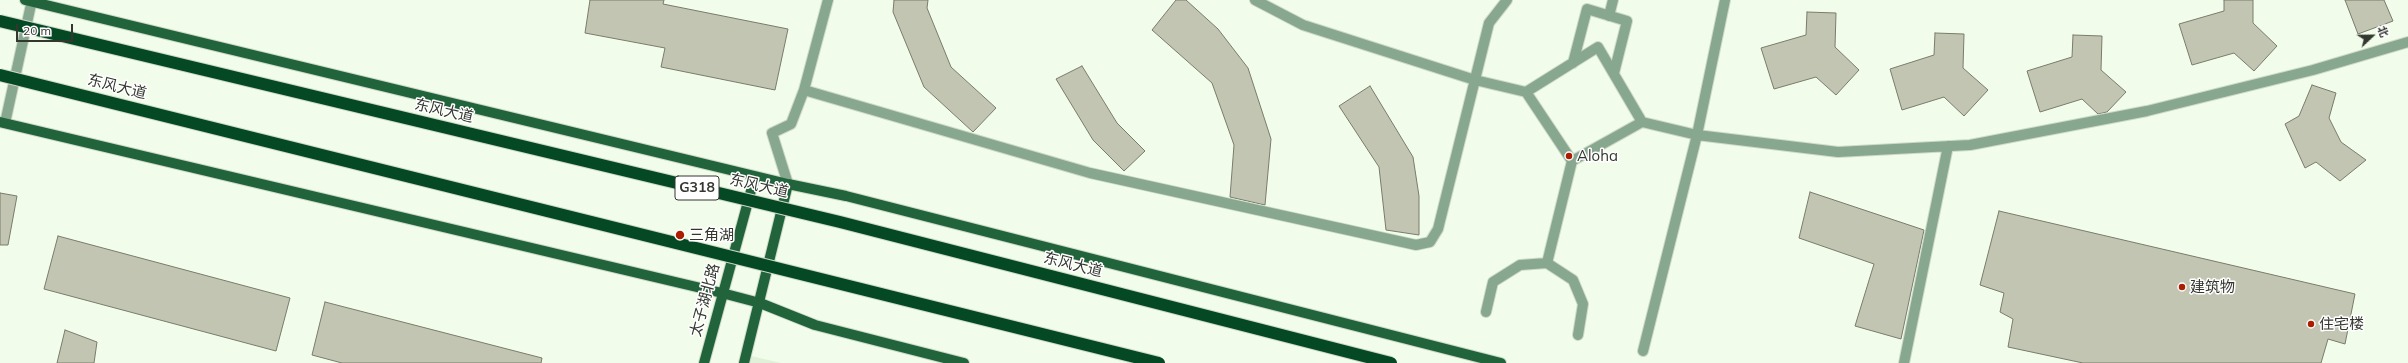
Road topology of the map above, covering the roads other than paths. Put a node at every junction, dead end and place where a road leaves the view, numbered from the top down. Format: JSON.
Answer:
{"nodes":[{"id":1,"x":828,"y":0,"type":"edge"},
{"id":2,"x":1255,"y":0,"type":"edge"},
{"id":3,"x":1507,"y":0,"type":"edge"},
{"id":4,"x":1614,"y":0,"type":"edge"},
{"id":5,"x":1725,"y":0,"type":"edge"},
{"id":6,"x":29,"y":1,"type":"edge"},
{"id":7,"x":1610,"y":16,"type":"junction"},
{"id":8,"x":0,"y":21,"type":"edge"},
{"id":9,"x":2408,"y":42,"type":"edge"},
{"id":10,"x":1573,"y":63,"type":"junction"},
{"id":11,"x":1614,"y":73,"type":"junction"},
{"id":12,"x":0,"y":75,"type":"edge"},
{"id":13,"x":1475,"y":80,"type":"junction"},
{"id":14,"x":804,"y":90,"type":"junction"},
{"id":15,"x":1526,"y":92,"type":"junction"},
{"id":16,"x":1642,"y":122,"type":"junction"},
{"id":17,"x":2,"y":123,"type":"edge"},
{"id":18,"x":1697,"y":135,"type":"junction"},
{"id":19,"x":1948,"y":146,"type":"junction"},
{"id":20,"x":1572,"y":161,"type":"junction"},
{"id":21,"x":755,"y":176,"type":"junction"},
{"id":22,"x":788,"y":184,"type":"junction"},
{"id":23,"x":1547,"y":263,"type":"junction"},
{"id":24,"x":722,"y":293,"type":"junction"},
{"id":25,"x":760,"y":303,"type":"junction"},
{"id":26,"x":1486,"y":312,"type":"dead end"},
{"id":27,"x":1578,"y":335,"type":"dead end"},
{"id":28,"x":1643,"y":351,"type":"dead end"},
{"id":29,"x":704,"y":363,"type":"edge"},
{"id":30,"x":744,"y":363,"type":"edge"},
{"id":31,"x":964,"y":363,"type":"edge"},
{"id":32,"x":1159,"y":363,"type":"edge"},
{"id":33,"x":1391,"y":363,"type":"edge"},
{"id":34,"x":1501,"y":363,"type":"edge"},
{"id":35,"x":1904,"y":363,"type":"edge"}],
"edges":[{"from":1,"to":14,"type":"street"},
{"from":2,"to":13,"type":"street"},
{"from":3,"to":13,"type":"street"},
{"from":4,"to":7,"type":"street"},
{"from":5,"to":18,"type":"street"},
{"from":6,"to":17,"type":"street"},
{"from":6,"to":21,"type":"main road"},
{"from":7,"to":10,"type":"street"},
{"from":7,"to":11,"type":"street"},
{"from":8,"to":33,"type":"highway","name":"东风大道","number":"G318","bridge":true},
{"from":9,"to":19,"type":"street"},
{"from":10,"to":11,"type":"street"},
{"from":10,"to":15,"type":"street"},
{"from":11,"to":16,"type":"street"},
{"from":12,"to":32,"type":"highway","name":"东风大道","bridge":true},
{"from":13,"to":14,"type":"street"},
{"from":13,"to":15,"type":"street"},
{"from":14,"to":22,"type":"street"},
{"from":15,"to":20,"type":"street"},
{"from":16,"to":18,"type":"street"},
{"from":16,"to":20,"type":"street"},
{"from":17,"to":24,"type":"main road"},
{"from":18,"to":19,"type":"street"},
{"from":18,"to":28,"type":"street"},
{"from":19,"to":35,"type":"street"},
{"from":20,"to":23,"type":"street"},
{"from":21,"to":22,"type":"main road"},
{"from":21,"to":24,"type":"main road","name":"太子湖北路"},
{"from":22,"to":25,"type":"main road"},
{"from":22,"to":34,"type":"main road"},
{"from":23,"to":26,"type":"street"},
{"from":23,"to":27,"type":"street"},
{"from":24,"to":25,"type":"main road"},
{"from":24,"to":29,"type":"main road","name":"太子湖北路"},
{"from":25,"to":30,"type":"main road"},
{"from":25,"to":31,"type":"main road"}]}
